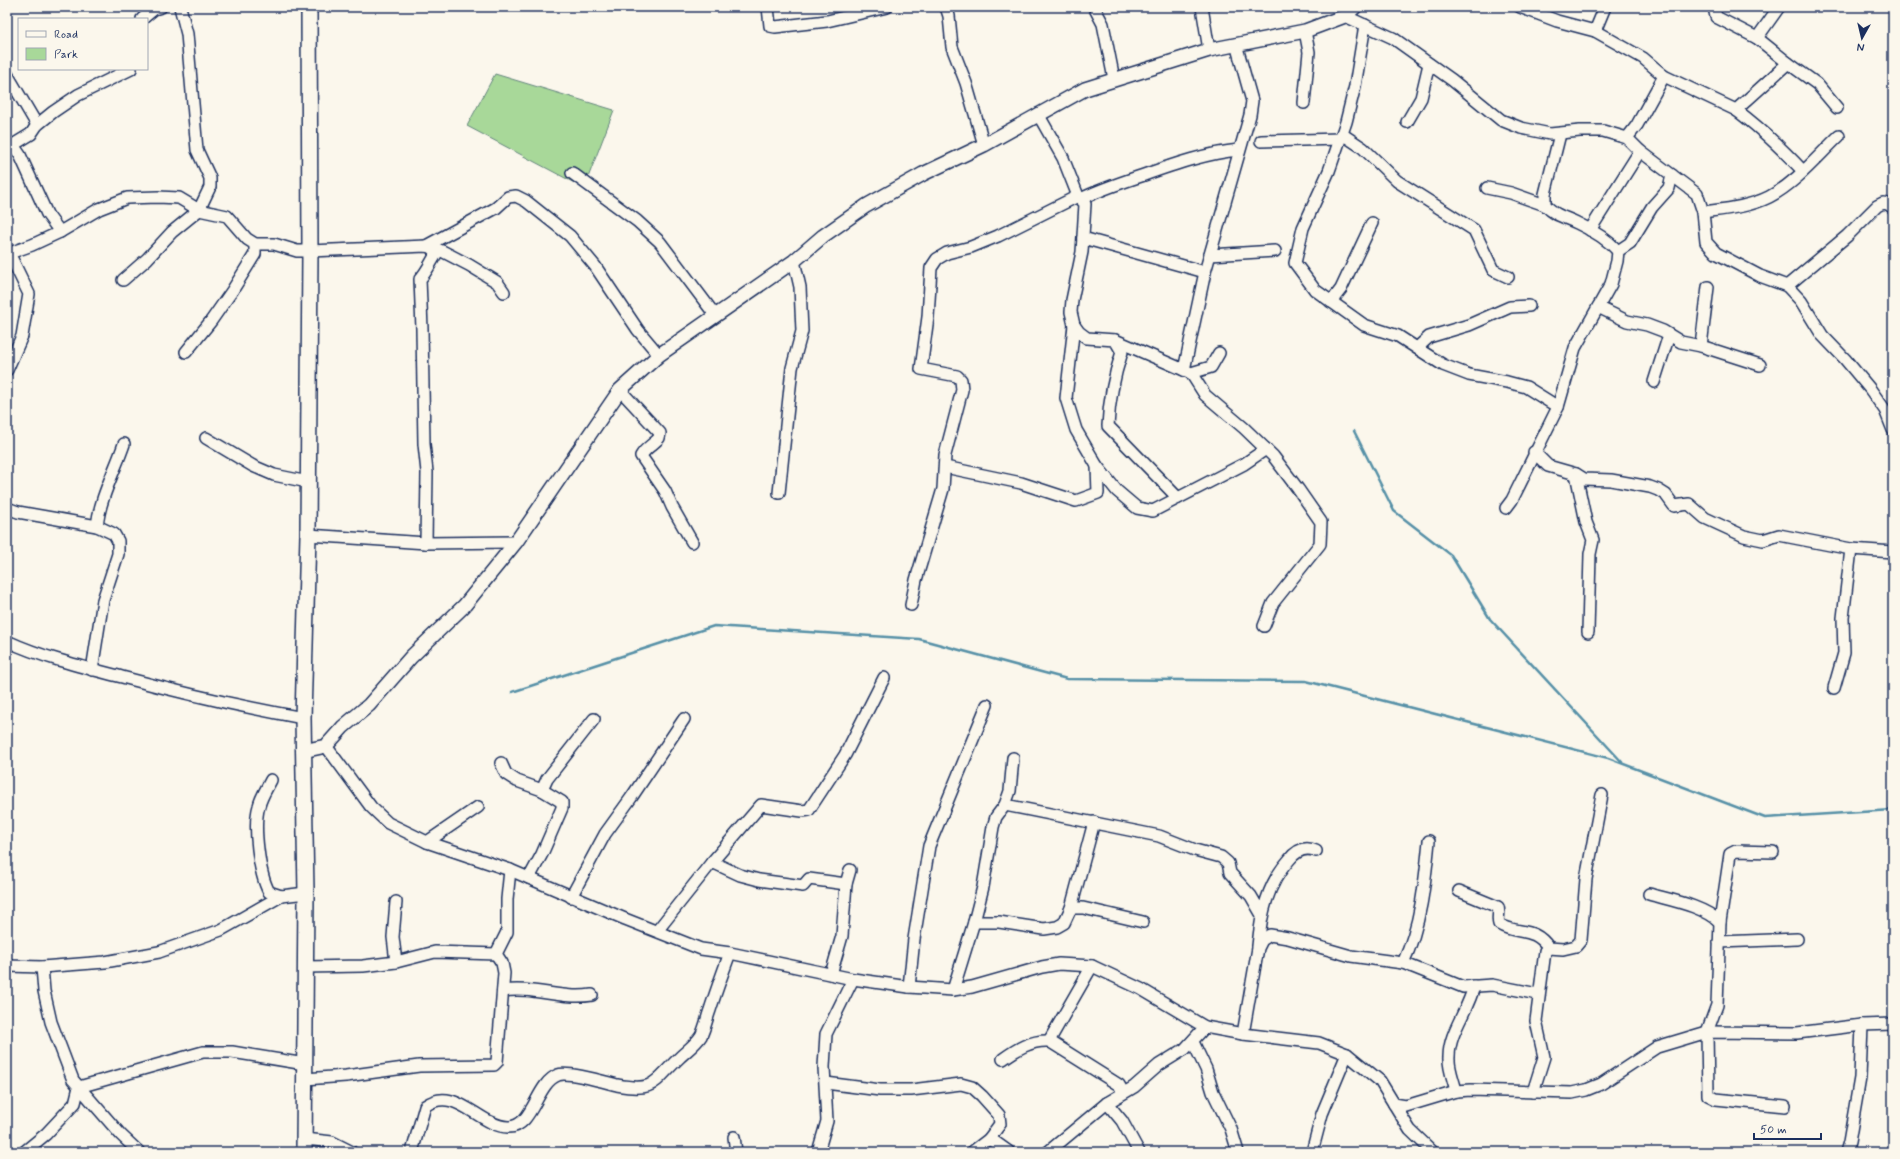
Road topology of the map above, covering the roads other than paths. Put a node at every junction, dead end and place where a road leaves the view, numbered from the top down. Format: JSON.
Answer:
{"nodes":[{"id":1,"x":161,"y":7,"type":"edge"},
{"id":2,"x":180,"y":7,"type":"edge"},
{"id":3,"x":309,"y":7,"type":"edge"},
{"id":4,"x":768,"y":7,"type":"edge"},
{"id":5,"x":887,"y":7,"type":"edge"},
{"id":6,"x":946,"y":7,"type":"edge"},
{"id":7,"x":1094,"y":7,"type":"edge"},
{"id":8,"x":1202,"y":7,"type":"edge"},
{"id":9,"x":1355,"y":7,"type":"edge"},
{"id":10,"x":1520,"y":7,"type":"edge"},
{"id":11,"x":1605,"y":7,"type":"edge"},
{"id":12,"x":1714,"y":7,"type":"edge"},
{"id":13,"x":1779,"y":7,"type":"edge"},
{"id":14,"x":873,"y":9,"type":"edge"},
{"id":15,"x":1345,"y":16,"type":"junction"},
{"id":16,"x":143,"y":18,"type":"edge"},
{"id":17,"x":1365,"y":25,"type":"junction"},
{"id":18,"x":1305,"y":31,"type":"junction"},
{"id":19,"x":1595,"y":31,"type":"junction"},
{"id":20,"x":1757,"y":38,"type":"junction"},
{"id":21,"x":1236,"y":44,"type":"junction"},
{"id":22,"x":1209,"y":50,"type":"junction"},
{"id":23,"x":1788,"y":63,"type":"junction"},
{"id":24,"x":1429,"y":64,"type":"junction"},
{"id":25,"x":129,"y":70,"type":"edge"},
{"id":26,"x":7,"y":74,"type":"edge"},
{"id":27,"x":1664,"y":76,"type":"junction"},
{"id":28,"x":1114,"y":79,"type":"junction"},
{"id":29,"x":1304,"y":103,"type":"dead end"},
{"id":30,"x":1837,"y":108,"type":"dead end"},
{"id":31,"x":1736,"y":110,"type":"junction"},
{"id":32,"x":1038,"y":114,"type":"junction"},
{"id":33,"x":1407,"y":122,"type":"dead end"},
{"id":34,"x":37,"y":125,"type":"junction"},
{"id":35,"x":1560,"y":134,"type":"junction"},
{"id":36,"x":1341,"y":136,"type":"junction"},
{"id":37,"x":1839,"y":136,"type":"dead end"},
{"id":38,"x":1627,"y":138,"type":"junction"},
{"id":39,"x":1261,"y":141,"type":"dead end"},
{"id":40,"x":984,"y":145,"type":"junction"},
{"id":41,"x":10,"y":147,"type":"edge"},
{"id":42,"x":1239,"y":150,"type":"junction"},
{"id":43,"x":1640,"y":151,"type":"junction"},
{"id":44,"x":1803,"y":171,"type":"junction"},
{"id":45,"x":572,"y":173,"type":"dead end"},
{"id":46,"x":1672,"y":175,"type":"junction"},
{"id":47,"x":1487,"y":188,"type":"dead end"},
{"id":48,"x":1079,"y":198,"type":"junction"},
{"id":49,"x":1891,"y":203,"type":"edge"},
{"id":50,"x":1545,"y":205,"type":"junction"},
{"id":51,"x":199,"y":210,"type":"junction"},
{"id":52,"x":1703,"y":212,"type":"junction"},
{"id":53,"x":1372,"y":223,"type":"dead end"},
{"id":54,"x":1590,"y":230,"type":"junction"},
{"id":55,"x":60,"y":232,"type":"junction"},
{"id":56,"x":1084,"y":238,"type":"junction"},
{"id":57,"x":255,"y":244,"type":"junction"},
{"id":58,"x":426,"y":246,"type":"junction"},
{"id":59,"x":439,"y":250,"type":"junction"},
{"id":60,"x":310,"y":251,"type":"junction"},
{"id":61,"x":1275,"y":251,"type":"dead end"},
{"id":62,"x":1618,"y":251,"type":"junction"},
{"id":63,"x":8,"y":253,"type":"edge"},
{"id":64,"x":1210,"y":255,"type":"junction"},
{"id":65,"x":794,"y":261,"type":"junction"},
{"id":66,"x":1205,"y":272,"type":"junction"},
{"id":67,"x":1508,"y":277,"type":"dead end"},
{"id":68,"x":123,"y":280,"type":"dead end"},
{"id":69,"x":1787,"y":286,"type":"junction"},
{"id":70,"x":1708,"y":287,"type":"dead end"},
{"id":71,"x":504,"y":292,"type":"dead end"},
{"id":72,"x":1331,"y":302,"type":"junction"},
{"id":73,"x":1529,"y":306,"type":"dead end"},
{"id":74,"x":1598,"y":307,"type":"junction"},
{"id":75,"x":715,"y":315,"type":"junction"},
{"id":76,"x":1074,"y":325,"type":"junction"},
{"id":77,"x":1669,"y":336,"type":"junction"},
{"id":78,"x":1115,"y":340,"type":"junction"},
{"id":79,"x":1702,"y":346,"type":"junction"},
{"id":80,"x":1416,"y":348,"type":"junction"},
{"id":81,"x":186,"y":352,"type":"dead end"},
{"id":82,"x":1219,"y":353,"type":"dead end"},
{"id":83,"x":658,"y":355,"type":"junction"},
{"id":84,"x":1760,"y":365,"type":"dead end"},
{"id":85,"x":7,"y":370,"type":"edge"},
{"id":86,"x":1188,"y":371,"type":"junction"},
{"id":87,"x":1654,"y":382,"type":"dead end"},
{"id":88,"x":620,"y":390,"type":"junction"},
{"id":89,"x":1558,"y":407,"type":"junction"},
{"id":90,"x":1889,"y":408,"type":"edge"},
{"id":91,"x":1893,"y":430,"type":"edge"},
{"id":92,"x":206,"y":438,"type":"dead end"},
{"id":93,"x":124,"y":444,"type":"dead end"},
{"id":94,"x":1266,"y":449,"type":"junction"},
{"id":95,"x":1534,"y":452,"type":"junction"},
{"id":96,"x":1097,"y":466,"type":"junction"},
{"id":97,"x":945,"y":467,"type":"junction"},
{"id":98,"x":1576,"y":474,"type":"junction"},
{"id":99,"x":308,"y":482,"type":"junction"},
{"id":100,"x":779,"y":493,"type":"dead end"},
{"id":101,"x":1178,"y":498,"type":"junction"},
{"id":102,"x":7,"y":508,"type":"edge"},
{"id":103,"x":1506,"y":508,"type":"dead end"},
{"id":104,"x":98,"y":526,"type":"junction"},
{"id":105,"x":308,"y":535,"type":"junction"},
{"id":106,"x":516,"y":542,"type":"junction"},
{"id":107,"x":692,"y":542,"type":"dead end"},
{"id":108,"x":426,"y":543,"type":"junction"},
{"id":109,"x":1851,"y":549,"type":"junction"},
{"id":110,"x":1893,"y":552,"type":"edge"},
{"id":111,"x":911,"y":605,"type":"dead end"},
{"id":112,"x":1264,"y":626,"type":"dead end"},
{"id":113,"x":1588,"y":632,"type":"dead end"},
{"id":114,"x":7,"y":641,"type":"edge"},
{"id":115,"x":92,"y":670,"type":"junction"},
{"id":116,"x":884,"y":678,"type":"dead end"},
{"id":117,"x":1834,"y":688,"type":"dead end"},
{"id":118,"x":987,"y":705,"type":"dead end"},
{"id":119,"x":303,"y":718,"type":"junction"},
{"id":120,"x":594,"y":719,"type":"dead end"},
{"id":121,"x":684,"y":719,"type":"dead end"},
{"id":122,"x":326,"y":746,"type":"junction"},
{"id":123,"x":303,"y":751,"type":"junction"},
{"id":124,"x":1013,"y":758,"type":"dead end"},
{"id":125,"x":501,"y":763,"type":"dead end"},
{"id":126,"x":271,"y":780,"type":"dead end"},
{"id":127,"x":542,"y":790,"type":"junction"},
{"id":128,"x":1602,"y":795,"type":"dead end"},
{"id":129,"x":1005,"y":805,"type":"junction"},
{"id":130,"x":478,"y":807,"type":"dead end"},
{"id":131,"x":1094,"y":822,"type":"junction"},
{"id":132,"x":1429,"y":841,"type":"dead end"},
{"id":133,"x":428,"y":842,"type":"junction"},
{"id":134,"x":1316,"y":851,"type":"dead end"},
{"id":135,"x":1773,"y":852,"type":"dead end"},
{"id":136,"x":712,"y":862,"type":"junction"},
{"id":137,"x":510,"y":870,"type":"junction"},
{"id":138,"x":850,"y":870,"type":"dead end"},
{"id":139,"x":529,"y":878,"type":"junction"},
{"id":140,"x":846,"y":884,"type":"junction"},
{"id":141,"x":1459,"y":891,"type":"dead end"},
{"id":142,"x":306,"y":893,"type":"junction"},
{"id":143,"x":1649,"y":894,"type":"dead end"},
{"id":144,"x":281,"y":896,"type":"junction"},
{"id":145,"x":571,"y":896,"type":"junction"},
{"id":146,"x":396,"y":902,"type":"dead end"},
{"id":147,"x":1071,"y":908,"type":"junction"},
{"id":148,"x":1262,"y":916,"type":"junction"},
{"id":149,"x":974,"y":922,"type":"junction"},
{"id":150,"x":1143,"y":922,"type":"dead end"},
{"id":151,"x":1720,"y":922,"type":"junction"},
{"id":152,"x":657,"y":931,"type":"junction"},
{"id":153,"x":1797,"y":939,"type":"dead end"},
{"id":154,"x":1719,"y":942,"type":"junction"},
{"id":155,"x":1258,"y":948,"type":"junction"},
{"id":156,"x":1549,"y":948,"type":"junction"},
{"id":157,"x":730,"y":953,"type":"junction"},
{"id":158,"x":496,"y":954,"type":"junction"},
{"id":159,"x":396,"y":962,"type":"junction"},
{"id":160,"x":1403,"y":963,"type":"junction"},
{"id":161,"x":7,"y":966,"type":"edge"},
{"id":162,"x":1092,"y":966,"type":"junction"},
{"id":163,"x":42,"y":967,"type":"junction"},
{"id":164,"x":305,"y":967,"type":"junction"},
{"id":165,"x":831,"y":974,"type":"junction"},
{"id":166,"x":853,"y":979,"type":"junction"},
{"id":167,"x":1474,"y":986,"type":"junction"},
{"id":168,"x":909,"y":988,"type":"junction"},
{"id":169,"x":953,"y":990,"type":"junction"},
{"id":170,"x":503,"y":991,"type":"junction"},
{"id":171,"x":1538,"y":994,"type":"junction"},
{"id":172,"x":592,"y":995,"type":"dead end"},
{"id":173,"x":1862,"y":1024,"type":"junction"},
{"id":174,"x":1893,"y":1024,"type":"edge"},
{"id":175,"x":1205,"y":1027,"type":"junction"},
{"id":176,"x":1707,"y":1032,"type":"junction"},
{"id":177,"x":1243,"y":1034,"type":"junction"},
{"id":178,"x":1049,"y":1041,"type":"junction"},
{"id":179,"x":1193,"y":1042,"type":"junction"},
{"id":180,"x":1347,"y":1054,"type":"junction"},
{"id":181,"x":1003,"y":1059,"type":"dead end"},
{"id":182,"x":305,"y":1071,"type":"junction"},
{"id":183,"x":826,"y":1083,"type":"junction"},
{"id":184,"x":79,"y":1086,"type":"junction"},
{"id":185,"x":1456,"y":1091,"type":"junction"},
{"id":186,"x":1123,"y":1092,"type":"junction"},
{"id":187,"x":1533,"y":1092,"type":"junction"},
{"id":188,"x":1107,"y":1103,"type":"junction"},
{"id":189,"x":1394,"y":1104,"type":"junction"},
{"id":190,"x":1785,"y":1106,"type":"dead end"},
{"id":191,"x":734,"y":1137,"type":"dead end"},
{"id":192,"x":989,"y":1139,"type":"junction"},
{"id":193,"x":305,"y":1146,"type":"edge"},
{"id":194,"x":24,"y":1152,"type":"edge"},
{"id":195,"x":138,"y":1152,"type":"edge"},
{"id":196,"x":352,"y":1152,"type":"edge"},
{"id":197,"x":412,"y":1152,"type":"edge"},
{"id":198,"x":736,"y":1152,"type":"edge"},
{"id":199,"x":818,"y":1152,"type":"edge"},
{"id":200,"x":972,"y":1152,"type":"edge"},
{"id":201,"x":1009,"y":1152,"type":"edge"},
{"id":202,"x":1048,"y":1152,"type":"edge"},
{"id":203,"x":1139,"y":1152,"type":"edge"},
{"id":204,"x":1238,"y":1152,"type":"edge"},
{"id":205,"x":1312,"y":1152,"type":"edge"},
{"id":206,"x":1433,"y":1152,"type":"edge"},
{"id":207,"x":1846,"y":1152,"type":"edge"}],
"edges":[{"from":1,"to":16,"type":"street"},
{"from":2,"to":51,"type":"street"},
{"from":3,"to":60,"type":"main road"},
{"from":4,"to":14,"type":"street"},
{"from":5,"to":14,"type":"street"},
{"from":6,"to":40,"type":"street"},
{"from":7,"to":28,"type":"street"},
{"from":8,"to":22,"type":"street"},
{"from":9,"to":15,"type":"street"},
{"from":10,"to":19,"type":"street"},
{"from":11,"to":19,"type":"street"},
{"from":12,"to":20,"type":"street"},
{"from":13,"to":20,"type":"street"},
{"from":15,"to":17,"type":"street"},
{"from":15,"to":18,"type":"street"},
{"from":17,"to":24,"type":"street"},
{"from":17,"to":36,"type":"street"},
{"from":18,"to":21,"type":"street"},
{"from":18,"to":29,"type":"street"},
{"from":19,"to":27,"type":"street"},
{"from":20,"to":23,"type":"street"},
{"from":21,"to":22,"type":"street"},
{"from":21,"to":42,"type":"street"},
{"from":22,"to":28,"type":"street"},
{"from":23,"to":30,"type":"street"},
{"from":23,"to":31,"type":"street"},
{"from":24,"to":33,"type":"street"},
{"from":24,"to":35,"type":"street"},
{"from":25,"to":34,"type":"street"},
{"from":26,"to":34,"type":"street"},
{"from":27,"to":31,"type":"street"},
{"from":27,"to":38,"type":"street"},
{"from":28,"to":32,"type":"street"},
{"from":31,"to":44,"type":"street"},
{"from":32,"to":40,"type":"street"},
{"from":32,"to":48,"type":"street"},
{"from":34,"to":41,"type":"street"},
{"from":35,"to":38,"type":"street"},
{"from":35,"to":50,"type":"street"},
{"from":36,"to":39,"type":"street"},
{"from":36,"to":67,"type":"street"},
{"from":36,"to":72,"type":"street"},
{"from":37,"to":44,"type":"street"},
{"from":38,"to":43,"type":"street"},
{"from":40,"to":65,"type":"street"},
{"from":41,"to":55,"type":"street"},
{"from":42,"to":48,"type":"street"},
{"from":42,"to":64,"type":"street"},
{"from":43,"to":46,"type":"street"},
{"from":43,"to":54,"type":"street"},
{"from":44,"to":52,"type":"street"},
{"from":45,"to":75,"type":"street"},
{"from":46,"to":52,"type":"street"},
{"from":46,"to":62,"type":"street"},
{"from":47,"to":50,"type":"street"},
{"from":48,"to":56,"type":"street"},
{"from":48,"to":97,"type":"street"},
{"from":49,"to":69,"type":"street"},
{"from":50,"to":54,"type":"street"},
{"from":51,"to":55,"type":"street"},
{"from":51,"to":57,"type":"street"},
{"from":51,"to":68,"type":"street"},
{"from":52,"to":69,"type":"street"},
{"from":53,"to":72,"type":"street"},
{"from":54,"to":62,"type":"street"},
{"from":55,"to":63,"type":"street"},
{"from":56,"to":66,"type":"street"},
{"from":56,"to":76,"type":"street"},
{"from":57,"to":60,"type":"street"},
{"from":57,"to":81,"type":"street"},
{"from":58,"to":59,"type":"street"},
{"from":58,"to":60,"type":"street"},
{"from":58,"to":83,"type":"street"},
{"from":59,"to":71,"type":"street"},
{"from":59,"to":108,"type":"street"},
{"from":60,"to":99,"type":"main road"},
{"from":61,"to":64,"type":"street"},
{"from":62,"to":74,"type":"street"},
{"from":63,"to":85,"type":"street"},
{"from":64,"to":66,"type":"street"},
{"from":65,"to":75,"type":"street"},
{"from":65,"to":100,"type":"street"},
{"from":66,"to":86,"type":"street"},
{"from":69,"to":90,"type":"street"},
{"from":70,"to":79,"type":"street"},
{"from":72,"to":80,"type":"street"},
{"from":73,"to":80,"type":"street"},
{"from":74,"to":77,"type":"street"},
{"from":74,"to":89,"type":"street"},
{"from":75,"to":83,"type":"street"},
{"from":76,"to":78,"type":"street"},
{"from":76,"to":96,"type":"street"},
{"from":77,"to":79,"type":"street"},
{"from":77,"to":87,"type":"street"},
{"from":78,"to":86,"type":"street"},
{"from":78,"to":101,"type":"street"},
{"from":79,"to":84,"type":"street"},
{"from":80,"to":89,"type":"street"},
{"from":82,"to":86,"type":"street"},
{"from":83,"to":88,"type":"street"},
{"from":86,"to":94,"type":"street"},
{"from":88,"to":106,"type":"street"},
{"from":88,"to":107,"type":"street"},
{"from":89,"to":95,"type":"street"},
{"from":90,"to":91,"type":"street"},
{"from":92,"to":99,"type":"street"},
{"from":93,"to":104,"type":"street"},
{"from":94,"to":101,"type":"street"},
{"from":94,"to":112,"type":"street"},
{"from":95,"to":98,"type":"street"},
{"from":95,"to":103,"type":"street"},
{"from":96,"to":97,"type":"street"},
{"from":96,"to":101,"type":"street"},
{"from":97,"to":111,"type":"street"},
{"from":98,"to":109,"type":"street"},
{"from":98,"to":113,"type":"street"},
{"from":99,"to":105,"type":"main road"},
{"from":102,"to":104,"type":"street"},
{"from":104,"to":115,"type":"street"},
{"from":105,"to":108,"type":"street"},
{"from":105,"to":119,"type":"main road"},
{"from":106,"to":108,"type":"street"},
{"from":106,"to":122,"type":"street"},
{"from":109,"to":110,"type":"street"},
{"from":109,"to":117,"type":"street"},
{"from":114,"to":115,"type":"street"},
{"from":115,"to":119,"type":"street"},
{"from":116,"to":136,"type":"street"},
{"from":118,"to":168,"type":"street"},
{"from":119,"to":123,"type":"main road"},
{"from":120,"to":127,"type":"street"},
{"from":121,"to":145,"type":"street"},
{"from":122,"to":123,"type":"street"},
{"from":122,"to":133,"type":"street"},
{"from":123,"to":142,"type":"main road"},
{"from":124,"to":129,"type":"street"},
{"from":125,"to":127,"type":"street"},
{"from":126,"to":144,"type":"street"},
{"from":127,"to":139,"type":"street"},
{"from":128,"to":156,"type":"street"},
{"from":129,"to":131,"type":"street"},
{"from":129,"to":149,"type":"street"},
{"from":130,"to":133,"type":"street"},
{"from":131,"to":147,"type":"street"},
{"from":131,"to":148,"type":"street"},
{"from":132,"to":160,"type":"street"},
{"from":133,"to":137,"type":"street"},
{"from":134,"to":148,"type":"street"},
{"from":135,"to":151,"type":"street"},
{"from":136,"to":140,"type":"street"},
{"from":136,"to":152,"type":"street"},
{"from":137,"to":139,"type":"street"},
{"from":137,"to":158,"type":"street"},
{"from":138,"to":140,"type":"street"},
{"from":139,"to":145,"type":"street"},
{"from":140,"to":165,"type":"street"},
{"from":141,"to":156,"type":"street"},
{"from":142,"to":144,"type":"street"},
{"from":142,"to":164,"type":"main road"},
{"from":143,"to":151,"type":"street"},
{"from":144,"to":163,"type":"street"},
{"from":145,"to":152,"type":"street"},
{"from":146,"to":159,"type":"street"},
{"from":147,"to":149,"type":"street"},
{"from":147,"to":150,"type":"street"},
{"from":148,"to":155,"type":"street"},
{"from":149,"to":169,"type":"street"},
{"from":151,"to":154,"type":"street"},
{"from":152,"to":157,"type":"street"},
{"from":153,"to":154,"type":"street"},
{"from":154,"to":176,"type":"street"},
{"from":155,"to":160,"type":"street"},
{"from":155,"to":177,"type":"street"},
{"from":156,"to":171,"type":"street"},
{"from":157,"to":165,"type":"street"},
{"from":157,"to":197,"type":"street"},
{"from":158,"to":159,"type":"street"},
{"from":158,"to":170,"type":"street"},
{"from":159,"to":164,"type":"street"},
{"from":160,"to":167,"type":"street"},
{"from":161,"to":163,"type":"street"},
{"from":162,"to":169,"type":"street"},
{"from":162,"to":175,"type":"street"},
{"from":162,"to":178,"type":"street"},
{"from":163,"to":184,"type":"street"},
{"from":164,"to":182,"type":"main road"},
{"from":165,"to":166,"type":"street"},
{"from":166,"to":168,"type":"street"},
{"from":166,"to":183,"type":"street"},
{"from":167,"to":171,"type":"street"},
{"from":167,"to":185,"type":"street"},
{"from":168,"to":169,"type":"street"},
{"from":170,"to":172,"type":"street"},
{"from":170,"to":182,"type":"street"},
{"from":171,"to":187,"type":"street"},
{"from":173,"to":174,"type":"street"},
{"from":173,"to":176,"type":"street"},
{"from":173,"to":207,"type":"street"},
{"from":175,"to":177,"type":"street"},
{"from":175,"to":179,"type":"street"},
{"from":176,"to":187,"type":"street"},
{"from":176,"to":190,"type":"street"},
{"from":177,"to":180,"type":"street"},
{"from":178,"to":181,"type":"street"},
{"from":178,"to":186,"type":"street"},
{"from":179,"to":186,"type":"street"},
{"from":179,"to":204,"type":"street"},
{"from":180,"to":189,"type":"street"},
{"from":180,"to":205,"type":"street"},
{"from":182,"to":184,"type":"street"},
{"from":182,"to":193,"type":"main road"},
{"from":183,"to":192,"type":"street"},
{"from":183,"to":199,"type":"street"},
{"from":184,"to":194,"type":"street"},
{"from":184,"to":195,"type":"street"},
{"from":185,"to":187,"type":"street"},
{"from":185,"to":189,"type":"street"},
{"from":186,"to":188,"type":"street"},
{"from":188,"to":202,"type":"street"},
{"from":188,"to":203,"type":"street"},
{"from":189,"to":206,"type":"street"},
{"from":191,"to":198,"type":"street"},
{"from":192,"to":200,"type":"street"},
{"from":192,"to":201,"type":"street"},
{"from":193,"to":196,"type":"street"}]}
